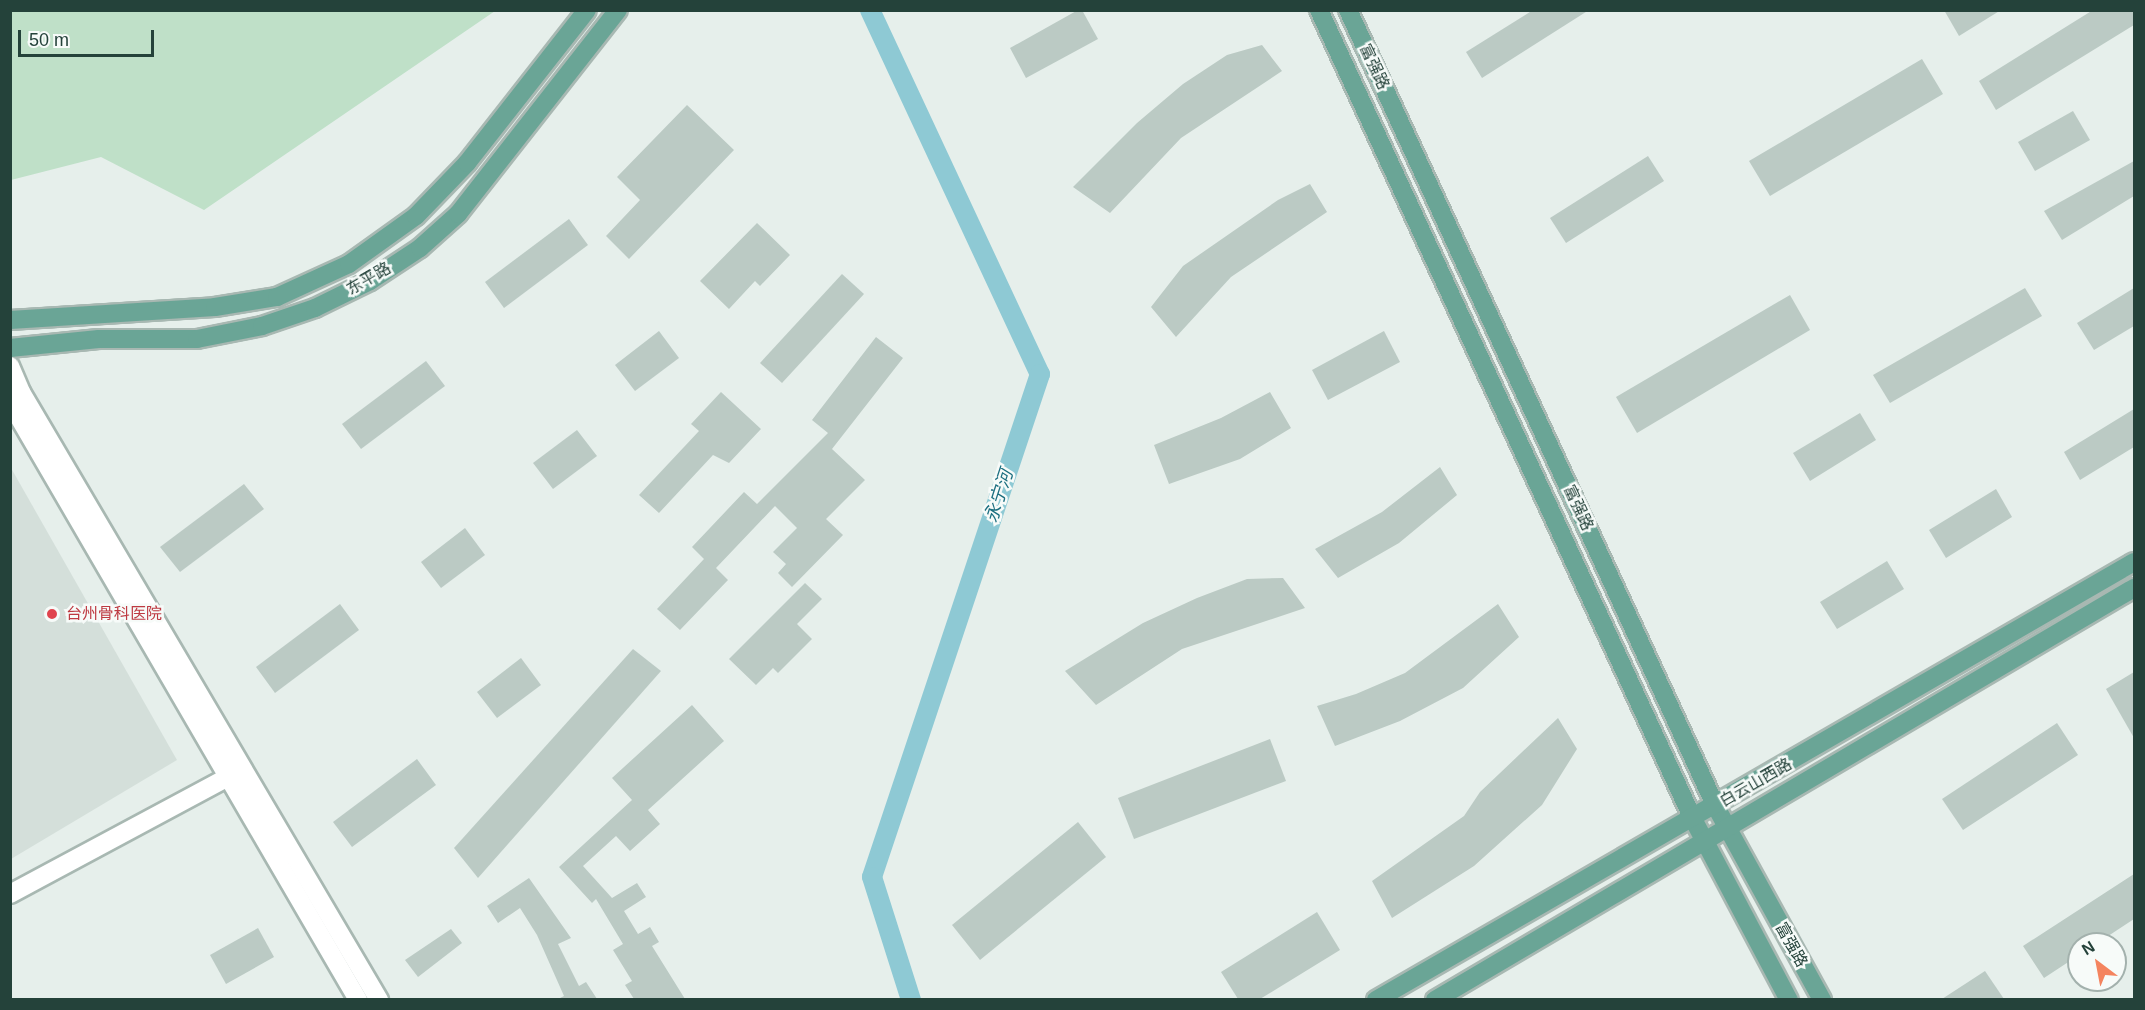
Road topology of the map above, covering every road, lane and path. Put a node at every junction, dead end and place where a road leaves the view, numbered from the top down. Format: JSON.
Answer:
{"nodes":[{"id":1,"x":587,"y":10,"type":"edge"},
{"id":2,"x":618,"y":10,"type":"edge"},
{"id":3,"x":1319,"y":10,"type":"edge"},
{"id":4,"x":1348,"y":10,"type":"edge"},
{"id":5,"x":10,"y":320,"type":"edge"},
{"id":6,"x":10,"y":348,"type":"edge"},
{"id":7,"x":10,"y":366,"type":"edge"},
{"id":8,"x":10,"y":402,"type":"edge"},
{"id":9,"x":2134,"y":562,"type":"edge"},
{"id":10,"x":2134,"y":588,"type":"edge"},
{"id":11,"x":236,"y":773,"type":"junction"},
{"id":12,"x":1716,"y":807,"type":"junction"},
{"id":13,"x":1693,"y":819,"type":"junction"},
{"id":14,"x":1727,"y":828,"type":"junction"},
{"id":15,"x":1706,"y":840,"type":"junction"},
{"id":16,"x":10,"y":894,"type":"edge"},
{"id":17,"x":358,"y":999,"type":"edge"},
{"id":18,"x":379,"y":999,"type":"edge"},
{"id":19,"x":1376,"y":999,"type":"edge"},
{"id":20,"x":1435,"y":999,"type":"edge"},
{"id":21,"x":1789,"y":999,"type":"edge"},
{"id":22,"x":1822,"y":999,"type":"edge"}],
"edges":[{"from":1,"to":5,"type":"main road","name":"东平路"},
{"from":2,"to":6,"type":"main road","name":"东平路"},
{"from":3,"to":13,"type":"main road","name":"富强路"},
{"from":4,"to":12,"type":"main road","name":"富强路"},
{"from":7,"to":11,"type":"street"},
{"from":8,"to":11,"type":"street"},
{"from":9,"to":12,"type":"main road","name":"白云山西路"},
{"from":10,"to":14,"type":"main road","name":"白云山西路"},
{"from":11,"to":16,"type":"street"},
{"from":11,"to":17,"type":"street"},
{"from":11,"to":18,"type":"street"},
{"from":12,"to":13,"type":"main road","name":"白云山西路"},
{"from":12,"to":14,"type":"main road","name":"富强路"},
{"from":13,"to":15,"type":"main road","name":"富强路"},
{"from":13,"to":19,"type":"main road","name":"白云山西路"},
{"from":14,"to":15,"type":"main road","name":"白云山西路"},
{"from":14,"to":22,"type":"main road","name":"富强路"},
{"from":15,"to":20,"type":"main road","name":"白云山西路"},
{"from":15,"to":21,"type":"main road","name":"富强路"}]}
